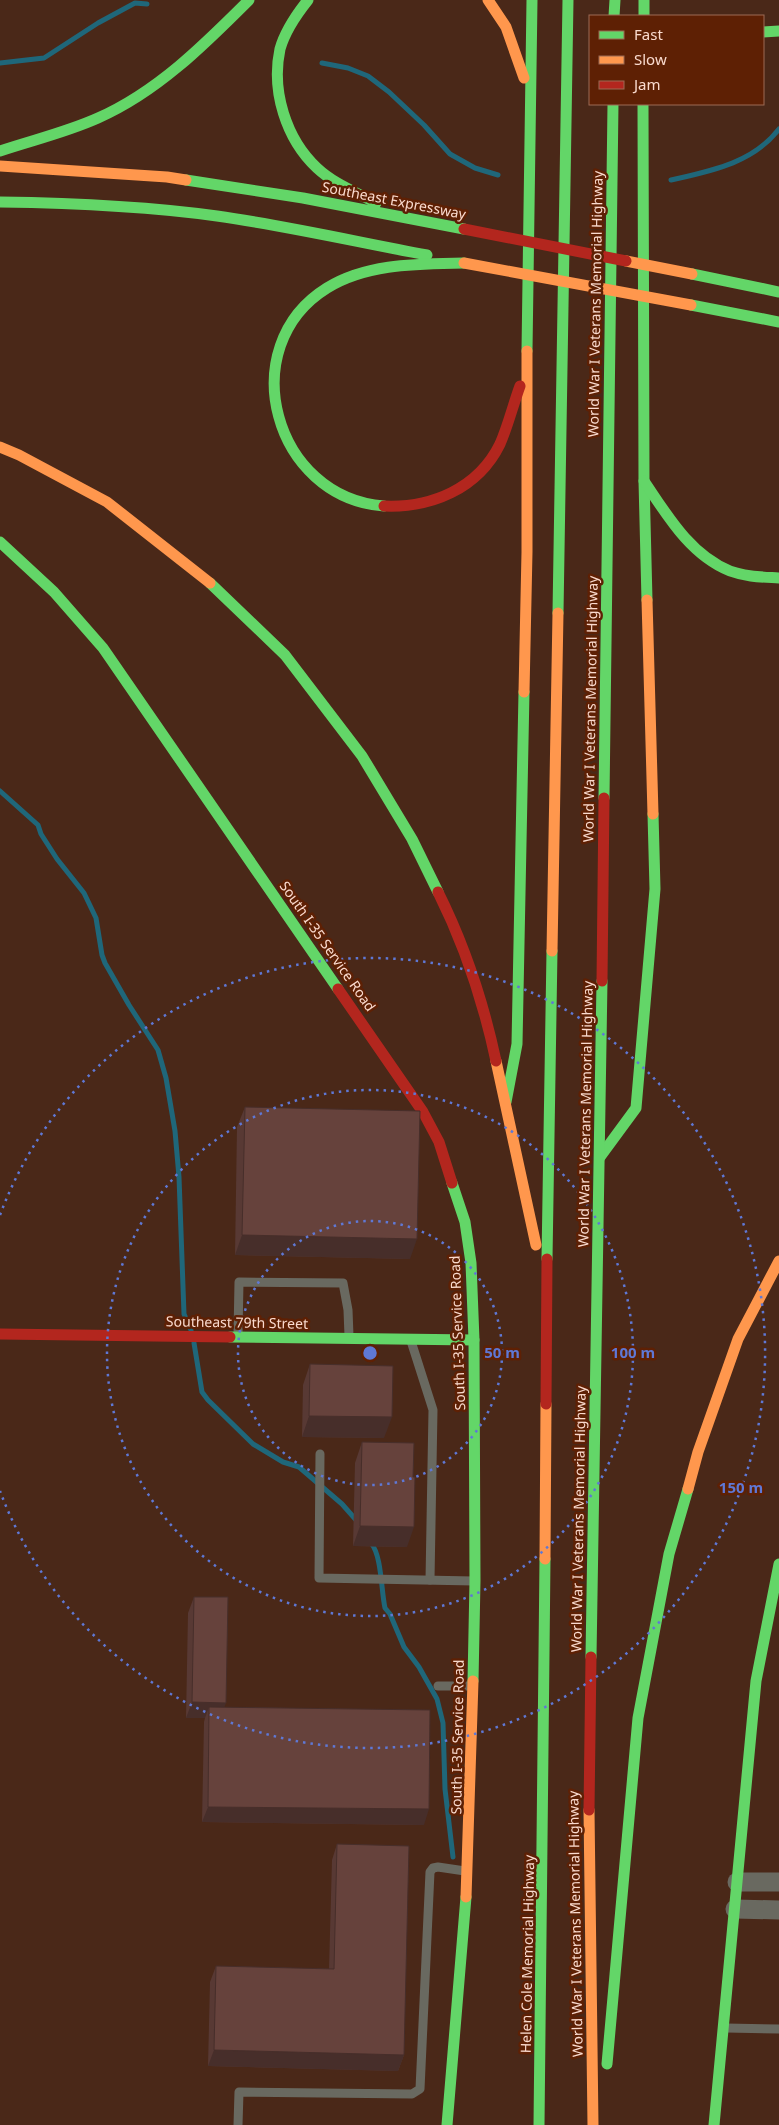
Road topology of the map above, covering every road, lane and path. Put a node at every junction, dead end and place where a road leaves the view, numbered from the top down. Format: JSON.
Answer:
{"nodes":[{"id":1,"x":249,"y":0,"type":"edge"},
{"id":2,"x":308,"y":0,"type":"edge"},
{"id":3,"x":488,"y":0,"type":"edge"},
{"id":4,"x":532,"y":0,"type":"edge"},
{"id":5,"x":568,"y":0,"type":"edge"},
{"id":6,"x":615,"y":0,"type":"edge"},
{"id":7,"x":644,"y":0,"type":"edge"},
{"id":8,"x":614,"y":15,"type":"edge"},
{"id":9,"x":644,"y":15,"type":"edge"},
{"id":10,"x":779,"y":31,"type":"edge"},
{"id":11,"x":764,"y":32,"type":"edge"},
{"id":12,"x":531,"y":103,"type":"junction"},
{"id":13,"x":613,"y":105,"type":"edge"},
{"id":14,"x":642,"y":105,"type":"edge"},
{"id":15,"x":654,"y":120,"type":"dead end"},
{"id":16,"x":642,"y":144,"type":"junction"},
{"id":17,"x":0,"y":151,"type":"edge"},
{"id":18,"x":0,"y":166,"type":"edge"},
{"id":19,"x":0,"y":202,"type":"edge"},
{"id":20,"x":400,"y":215,"type":"junction"},
{"id":21,"x":464,"y":263,"type":"junction"},
{"id":22,"x":771,"y":276,"type":"dead end"},
{"id":23,"x":746,"y":284,"type":"junction"},
{"id":24,"x":779,"y":292,"type":"edge"},
{"id":25,"x":779,"y":322,"type":"edge"},
{"id":26,"x":527,"y":363,"type":"junction"},
{"id":27,"x":0,"y":447,"type":"edge"},
{"id":28,"x":644,"y":481,"type":"junction"},
{"id":29,"x":0,"y":542,"type":"edge"},
{"id":30,"x":779,"y":578,"type":"edge"},
{"id":31,"x":506,"y":1102,"type":"junction"},
{"id":32,"x":600,"y":1157,"type":"junction"},
{"id":33,"x":779,"y":1261,"type":"edge"},
{"id":34,"x":546,"y":1293,"type":"junction"},
{"id":35,"x":0,"y":1334,"type":"edge"},
{"id":36,"x":238,"y":1337,"type":"junction"},
{"id":37,"x":349,"y":1338,"type":"junction"},
{"id":38,"x":411,"y":1339,"type":"junction"},
{"id":39,"x":474,"y":1340,"type":"junction"},
{"id":40,"x":320,"y":1454,"type":"dead end"},
{"id":41,"x":779,"y":1564,"type":"edge"},
{"id":42,"x":430,"y":1580,"type":"junction"},
{"id":43,"x":475,"y":1581,"type":"junction"},
{"id":44,"x":438,"y":1686,"type":"dead end"},
{"id":45,"x":474,"y":1686,"type":"junction"},
{"id":46,"x":468,"y":1872,"type":"junction"},
{"id":47,"x":738,"y":1882,"type":"junction"},
{"id":48,"x":779,"y":1882,"type":"edge"},
{"id":49,"x":735,"y":1909,"type":"junction"},
{"id":50,"x":779,"y":1910,"type":"edge"},
{"id":51,"x":723,"y":2028,"type":"junction"},
{"id":52,"x":779,"y":2029,"type":"edge"},
{"id":53,"x":606,"y":2075,"type":"dead end"},
{"id":54,"x":605,"y":2095,"type":"dead end"},
{"id":55,"x":238,"y":2125,"type":"edge"},
{"id":56,"x":447,"y":2125,"type":"edge"},
{"id":57,"x":539,"y":2125,"type":"edge"},
{"id":58,"x":593,"y":2125,"type":"edge"},
{"id":59,"x":602,"y":2125,"type":"edge"},
{"id":60,"x":714,"y":2125,"type":"edge"}],
"edges":[{"from":1,"to":17,"type":"main road"},
{"from":2,"to":20,"type":"main road"},
{"from":3,"to":12,"type":"main road"},
{"from":4,"to":12,"type":"main road"},
{"from":5,"to":34,"type":"main road"},
{"from":6,"to":8,"type":"main road"},
{"from":7,"to":9,"type":"main road"},
{"from":10,"to":11,"type":"main road"},
{"from":12,"to":26,"type":"main road"},
{"from":13,"to":32,"type":"main road","name":"World War I Veterans Memorial Highway"},
{"from":14,"to":16,"type":"main road"},
{"from":15,"to":16,"type":"main road"},
{"from":16,"to":28,"type":"main road"},
{"from":18,"to":20,"type":"main road","name":"Southeast Expressway"},
{"from":19,"to":21,"type":"main road"},
{"from":20,"to":23,"type":"main road","name":"Southeast Expressway","bridge":true},
{"from":21,"to":25,"type":"main road","bridge":true},
{"from":21,"to":26,"type":"main road"},
{"from":22,"to":23,"type":"main road"},
{"from":23,"to":24,"type":"main road","name":"Southeast Expressway"},
{"from":26,"to":31,"type":"main road"},
{"from":27,"to":31,"type":"main road"},
{"from":28,"to":30,"type":"main road"},
{"from":28,"to":32,"type":"main road"},
{"from":29,"to":39,"type":"main road","name":"South I-35 Service Road"},
{"from":31,"to":34,"type":"main road"},
{"from":32,"to":58,"type":"main road","name":"World War I Veterans Memorial Highway"},
{"from":33,"to":53,"type":"main road"},
{"from":34,"to":57,"type":"main road","name":"Helen Cole Memorial Highway"},
{"from":35,"to":36,"type":"main road","name":"Southeast 79th Street"},
{"from":36,"to":37,"type":"main road","name":"Southeast 79th Street"},
{"from":36,"to":37,"type":"lane"},
{"from":37,"to":38,"type":"main road","name":"Southeast 79th Street"},
{"from":38,"to":39,"type":"main road","name":"Southeast 79th Street"},
{"from":38,"to":42,"type":"lane"},
{"from":39,"to":43,"type":"main road","name":"South I-35 Service Road"},
{"from":40,"to":42,"type":"lane"},
{"from":41,"to":47,"type":"main road"},
{"from":42,"to":43,"type":"lane"},
{"from":43,"to":45,"type":"main road","name":"South I-35 Service Road"},
{"from":44,"to":45,"type":"lane"},
{"from":45,"to":46,"type":"main road","name":"South I-35 Service Road"},
{"from":46,"to":55,"type":"lane"},
{"from":46,"to":56,"type":"main road","name":"South I-35 Service Road"},
{"from":47,"to":48,"type":"street"},
{"from":47,"to":49,"type":"main road"},
{"from":49,"to":50,"type":"street"},
{"from":49,"to":51,"type":"main road"},
{"from":51,"to":52,"type":"lane"},
{"from":51,"to":60,"type":"main road"},
{"from":54,"to":59,"type":"main road"}]}
